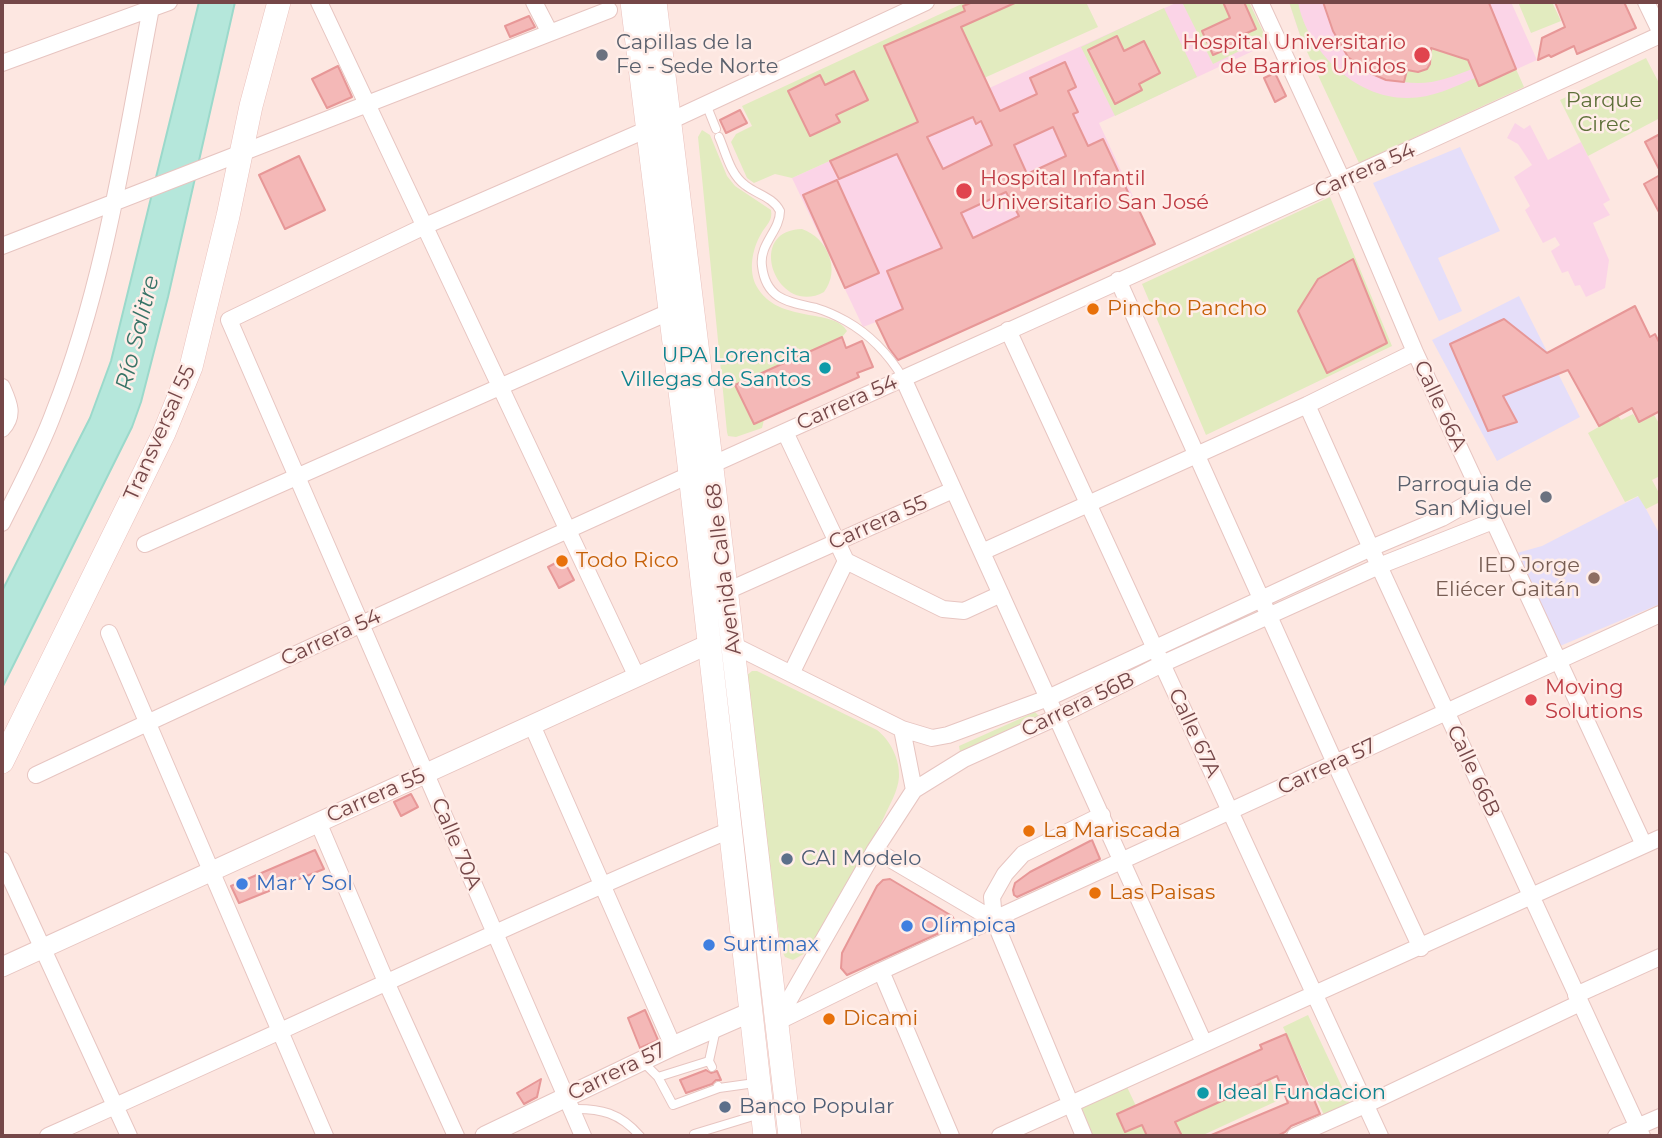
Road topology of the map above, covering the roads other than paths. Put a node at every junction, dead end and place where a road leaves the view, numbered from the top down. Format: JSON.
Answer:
{"nodes":[{"id":1,"x":169,"y":2,"type":"edge"},
{"id":2,"x":279,"y":2,"type":"edge"},
{"id":3,"x":319,"y":2,"type":"edge"},
{"id":4,"x":534,"y":2,"type":"edge"},
{"id":5,"x":632,"y":2,"type":"edge"},
{"id":6,"x":655,"y":2,"type":"edge"},
{"id":7,"x":926,"y":2,"type":"edge"},
{"id":8,"x":1260,"y":2,"type":"edge"},
{"id":9,"x":1646,"y":2,"type":"edge"},
{"id":10,"x":617,"y":6,"type":"edge"},
{"id":11,"x":902,"y":6,"type":"edge"},
{"id":12,"x":151,"y":8,"type":"junction"},
{"id":13,"x":636,"y":28,"type":"junction"},
{"id":14,"x":550,"y":33,"type":"junction"},
{"id":15,"x":1660,"y":33,"type":"edge"},
{"id":16,"x":2,"y":63,"type":"edge"},
{"id":17,"x":367,"y":104,"type":"junction"},
{"id":18,"x":706,"y":104,"type":"junction"},
{"id":19,"x":670,"y":121,"type":"junction"},
{"id":20,"x":648,"y":129,"type":"junction"},
{"id":21,"x":233,"y":156,"type":"junction"},
{"id":22,"x":1343,"y":181,"type":"junction"},
{"id":23,"x":119,"y":201,"type":"junction"},
{"id":24,"x":425,"y":226,"type":"junction"},
{"id":25,"x":2,"y":246,"type":"edge"},
{"id":26,"x":1118,"y":280,"type":"junction"},
{"id":27,"x":669,"y":312,"type":"junction"},
{"id":28,"x":1008,"y":330,"type":"junction"},
{"id":29,"x":1415,"y":352,"type":"junction"},
{"id":30,"x":902,"y":378,"type":"junction"},
{"id":31,"x":501,"y":386,"type":"junction"},
{"id":32,"x":2,"y":387,"type":"edge"},
{"id":33,"x":1307,"y":405,"type":"junction"},
{"id":34,"x":4,"y":427,"type":"edge"},
{"id":35,"x":785,"y":432,"type":"junction"},
{"id":36,"x":1196,"y":455,"type":"junction"},
{"id":37,"x":712,"y":465,"type":"junction"},
{"id":38,"x":689,"y":475,"type":"junction"},
{"id":39,"x":297,"y":477,"type":"junction"},
{"id":40,"x":953,"y":490,"type":"junction"},
{"id":41,"x":1481,"y":496,"type":"junction"},
{"id":42,"x":1089,"y":505,"type":"junction"},
{"id":43,"x":1493,"y":521,"type":"junction"},
{"id":44,"x":2,"y":523,"type":"edge"},
{"id":45,"x":569,"y":531,"type":"junction"},
{"id":46,"x":837,"y":542,"type":"junction"},
{"id":47,"x":145,"y":544,"type":"dead end"},
{"id":48,"x":1371,"y":548,"type":"junction"},
{"id":49,"x":982,"y":552,"type":"junction"},
{"id":50,"x":846,"y":562,"type":"junction"},
{"id":51,"x":1378,"y":566,"type":"junction"},
{"id":52,"x":727,"y":591,"type":"junction"},
{"id":53,"x":1001,"y":594,"type":"junction"},
{"id":54,"x":1262,"y":599,"type":"junction"},
{"id":55,"x":1660,"y":614,"type":"edge"},
{"id":56,"x":1271,"y":617,"type":"junction"},
{"id":57,"x":361,"y":624,"type":"junction"},
{"id":58,"x":109,"y":633,"type":"dead end"},
{"id":59,"x":709,"y":644,"type":"junction"},
{"id":60,"x":733,"y":645,"type":"junction"},
{"id":61,"x":1155,"y":648,"type":"junction"},
{"id":62,"x":1558,"y":660,"type":"junction"},
{"id":63,"x":1162,"y":664,"type":"junction"},
{"id":64,"x":791,"y":674,"type":"junction"},
{"id":65,"x":636,"y":677,"type":"junction"},
{"id":66,"x":1048,"y":698,"type":"junction"},
{"id":67,"x":1446,"y":712,"type":"junction"},
{"id":68,"x":1057,"y":717,"type":"junction"},
{"id":69,"x":148,"y":723,"type":"junction"},
{"id":70,"x":532,"y":725,"type":"junction"},
{"id":71,"x":902,"y":729,"type":"junction"},
{"id":72,"x":2,"y":762,"type":"edge"},
{"id":73,"x":1335,"y":763,"type":"junction"},
{"id":74,"x":425,"y":773,"type":"junction"},
{"id":75,"x":36,"y":775,"type":"dead end"},
{"id":76,"x":914,"y":790,"type":"junction"},
{"id":77,"x":1230,"y":811,"type":"junction"},
{"id":78,"x":1101,"y":815,"type":"junction"},
{"id":79,"x":318,"y":822,"type":"junction"},
{"id":80,"x":730,"y":830,"type":"junction"},
{"id":81,"x":1660,"y":838,"type":"edge"},
{"id":82,"x":1644,"y":845,"type":"junction"},
{"id":83,"x":875,"y":850,"type":"junction"},
{"id":84,"x":2,"y":860,"type":"edge"},
{"id":85,"x":1122,"y":861,"type":"junction"},
{"id":86,"x":212,"y":871,"type":"junction"},
{"id":87,"x":601,"y":884,"type":"junction"},
{"id":88,"x":1531,"y":897,"type":"junction"},
{"id":89,"x":994,"y":920,"type":"junction"},
{"id":90,"x":495,"y":934,"type":"junction"},
{"id":91,"x":42,"y":948,"type":"junction"},
{"id":92,"x":1421,"y":948,"type":"junction"},
{"id":93,"x":1660,"y":957,"type":"edge"},
{"id":94,"x":2,"y":967,"type":"edge"},
{"id":95,"x":881,"y":971,"type":"junction"},
{"id":96,"x":387,"y":984,"type":"junction"},
{"id":97,"x":1314,"y":994,"type":"junction"},
{"id":98,"x":1578,"y":999,"type":"junction"},
{"id":99,"x":751,"y":1012,"type":"junction"},
{"id":100,"x":777,"y":1022,"type":"junction"},
{"id":101,"x":717,"y":1027,"type":"junction"},
{"id":102,"x":280,"y":1032,"type":"junction"},
{"id":103,"x":1204,"y":1043,"type":"junction"},
{"id":104,"x":673,"y":1046,"type":"junction"},
{"id":105,"x":642,"y":1061,"type":"junction"},
{"id":106,"x":658,"y":1077,"type":"junction"},
{"id":107,"x":759,"y":1082,"type":"junction"},
{"id":108,"x":568,"y":1103,"type":"junction"},
{"id":109,"x":1071,"y":1105,"type":"junction"},
{"id":110,"x":1365,"y":1105,"type":"junction"},
{"id":111,"x":116,"y":1106,"type":"junction"},
{"id":112,"x":1660,"y":1117,"type":"edge"},
{"id":113,"x":764,"y":1125,"type":"edge"},
{"id":114,"x":1640,"y":1131,"type":"edge"},
{"id":115,"x":694,"y":1134,"type":"dead end"},
{"id":116,"x":48,"y":1136,"type":"edge"},
{"id":117,"x":130,"y":1136,"type":"edge"},
{"id":118,"x":325,"y":1136,"type":"edge"},
{"id":119,"x":456,"y":1136,"type":"edge"},
{"id":120,"x":485,"y":1136,"type":"edge"},
{"id":121,"x":583,"y":1136,"type":"edge"},
{"id":122,"x":640,"y":1136,"type":"edge"},
{"id":123,"x":790,"y":1136,"type":"edge"},
{"id":124,"x":951,"y":1136,"type":"edge"},
{"id":125,"x":1000,"y":1136,"type":"edge"},
{"id":126,"x":1084,"y":1136,"type":"edge"},
{"id":127,"x":1295,"y":1136,"type":"edge"},
{"id":128,"x":1380,"y":1136,"type":"edge"},
{"id":129,"x":1616,"y":1136,"type":"edge"}],
"edges":[{"from":1,"to":12,"type":"street"},
{"from":2,"to":21,"type":"main road","name":"Transversal 55"},
{"from":3,"to":17,"type":"street"},
{"from":4,"to":14,"type":"street"},
{"from":5,"to":13,"type":"main road","name":"Avenida Calle 68"},
{"from":6,"to":19,"type":"main road","name":"Avenida Calle 68"},
{"from":7,"to":11,"type":"street"},
{"from":8,"to":22,"type":"street","name":"Calle 66A"},
{"from":9,"to":15,"type":"street"},
{"from":10,"to":13,"type":"main road"},
{"from":10,"to":14,"type":"street"},
{"from":11,"to":18,"type":"street"},
{"from":12,"to":16,"type":"street"},
{"from":12,"to":23,"type":"street"},
{"from":13,"to":20,"type":"main road","name":"Avenida Calle 68"},
{"from":14,"to":17,"type":"street"},
{"from":15,"to":22,"type":"street","name":"Carrera 54"},
{"from":17,"to":21,"type":"street"},
{"from":17,"to":24,"type":"street"},
{"from":18,"to":19,"type":"street"},
{"from":18,"to":30,"type":"lane"},
{"from":19,"to":37,"type":"main road","name":"Avenida Calle 68"},
{"from":20,"to":24,"type":"street"},
{"from":20,"to":27,"type":"main road","name":"Avenida Calle 68"},
{"from":21,"to":23,"type":"street"},
{"from":21,"to":72,"type":"main road","name":"Transversal 55"},
{"from":22,"to":26,"type":"street","name":"Carrera 54"},
{"from":22,"to":29,"type":"street","name":"Calle 66A"},
{"from":23,"to":25,"type":"street"},
{"from":23,"to":44,"type":"street"},
{"from":24,"to":31,"type":"street"},
{"from":24,"to":39,"type":"street","name":"Calle 70A"},
{"from":26,"to":28,"type":"street","name":"Carrera 54"},
{"from":26,"to":36,"type":"street"},
{"from":27,"to":31,"type":"street"},
{"from":27,"to":38,"type":"main road","name":"Avenida Calle 68"},
{"from":28,"to":30,"type":"street","name":"Carrera 54"},
{"from":28,"to":42,"type":"street","name":"Calle 67A"},
{"from":29,"to":33,"type":"street"},
{"from":29,"to":41,"type":"street","name":"Calle 66A"},
{"from":30,"to":35,"type":"street","name":"Carrera 54"},
{"from":30,"to":40,"type":"street"},
{"from":31,"to":39,"type":"street"},
{"from":31,"to":45,"type":"street"},
{"from":32,"to":34,"type":"street"},
{"from":33,"to":36,"type":"street"},
{"from":33,"to":48,"type":"street","name":"Calle 66B"},
{"from":35,"to":37,"type":"street","name":"Carrera 54"},
{"from":35,"to":46,"type":"street"},
{"from":36,"to":42,"type":"street"},
{"from":36,"to":54,"type":"street"},
{"from":37,"to":38,"type":"street","name":"Carrera 54"},
{"from":37,"to":52,"type":"main road","name":"Avenida Calle 68"},
{"from":38,"to":45,"type":"street","name":"Carrera 54"},
{"from":38,"to":59,"type":"main road","name":"Avenida Calle 68"},
{"from":39,"to":47,"type":"street"},
{"from":39,"to":57,"type":"street","name":"Calle 70A"},
{"from":40,"to":46,"type":"street","name":"Carrera 55"},
{"from":40,"to":49,"type":"street"},
{"from":41,"to":43,"type":"street","name":"Calle 66A"},
{"from":41,"to":48,"type":"street","name":"Carrera 56B"},
{"from":42,"to":49,"type":"street"},
{"from":42,"to":61,"type":"street","name":"Calle 67A"},
{"from":43,"to":51,"type":"street","name":"Carrera 56B"},
{"from":43,"to":62,"type":"street","name":"Calle 66A"},
{"from":45,"to":57,"type":"street","name":"Carrera 54"},
{"from":45,"to":65,"type":"street"},
{"from":46,"to":50,"type":"street"},
{"from":46,"to":52,"type":"street","name":"Carrera 55"},
{"from":48,"to":51,"type":"street","name":"Calle 66B"},
{"from":48,"to":54,"type":"street","name":"Carrera 56B"},
{"from":49,"to":53,"type":"street"},
{"from":50,"to":53,"type":"street"},
{"from":50,"to":64,"type":"street"},
{"from":51,"to":56,"type":"street","name":"Carrera 56B"},
{"from":51,"to":67,"type":"street","name":"Calle 66B"},
{"from":52,"to":60,"type":"main road","name":"Avenida Calle 68"},
{"from":53,"to":66,"type":"street"},
{"from":54,"to":56,"type":"street"},
{"from":54,"to":61,"type":"street","name":"Carrera 56B"},
{"from":55,"to":62,"type":"street","name":"Carrera 57"},
{"from":56,"to":63,"type":"street","name":"Carrera 56B"},
{"from":56,"to":73,"type":"street"},
{"from":57,"to":69,"type":"street","name":"Carrera 54"},
{"from":57,"to":74,"type":"street","name":"Calle 70A"},
{"from":58,"to":69,"type":"street"},
{"from":59,"to":65,"type":"street","name":"Carrera 55"},
{"from":59,"to":80,"type":"main road","name":"Avenida Calle 68"},
{"from":60,"to":64,"type":"street","name":"Carrera 56B"},
{"from":60,"to":100,"type":"main road","name":"Avenida Calle 68"},
{"from":61,"to":63,"type":"street","name":"Calle 67A"},
{"from":61,"to":66,"type":"street","name":"Carrera 56B"},
{"from":62,"to":67,"type":"street","name":"Carrera 57"},
{"from":62,"to":82,"type":"street","name":"Calle 66A"},
{"from":63,"to":68,"type":"street","name":"Carrera 56B"},
{"from":63,"to":77,"type":"street","name":"Calle 67A"},
{"from":64,"to":71,"type":"street","name":"Carrera 56B"},
{"from":65,"to":70,"type":"street","name":"Carrera 55"},
{"from":66,"to":68,"type":"street"},
{"from":66,"to":71,"type":"street","name":"Carrera 56B"},
{"from":67,"to":73,"type":"street","name":"Carrera 57"},
{"from":67,"to":88,"type":"street","name":"Calle 66B"},
{"from":68,"to":76,"type":"street","name":"Carrera 56B"},
{"from":68,"to":78,"type":"street"},
{"from":69,"to":75,"type":"street","name":"Carrera 54"},
{"from":69,"to":86,"type":"street"},
{"from":70,"to":74,"type":"street","name":"Carrera 55"},
{"from":70,"to":87,"type":"street"},
{"from":71,"to":76,"type":"street"},
{"from":73,"to":77,"type":"street","name":"Carrera 57"},
{"from":73,"to":92,"type":"street"},
{"from":74,"to":79,"type":"street","name":"Carrera 55"},
{"from":74,"to":90,"type":"street","name":"Calle 70A"},
{"from":76,"to":83,"type":"street","name":"Carrera 56B"},
{"from":77,"to":85,"type":"street","name":"Carrera 57"},
{"from":77,"to":97,"type":"street","name":"Calle 67A"},
{"from":78,"to":85,"type":"street"},
{"from":78,"to":89,"type":"street"},
{"from":79,"to":86,"type":"street","name":"Carrera 55"},
{"from":79,"to":96,"type":"street"},
{"from":80,"to":87,"type":"street"},
{"from":80,"to":99,"type":"main road","name":"Avenida Calle 68"},
{"from":81,"to":82,"type":"street"},
{"from":82,"to":88,"type":"street"},
{"from":83,"to":89,"type":"street"},
{"from":83,"to":100,"type":"street","name":"Carrera 56B"},
{"from":84,"to":91,"type":"street"},
{"from":85,"to":89,"type":"street","name":"Carrera 57"},
{"from":85,"to":103,"type":"street"},
{"from":86,"to":91,"type":"street","name":"Carrera 55"},
{"from":86,"to":102,"type":"street"},
{"from":87,"to":90,"type":"street"},
{"from":87,"to":104,"type":"street"},
{"from":88,"to":92,"type":"street"},
{"from":88,"to":98,"type":"street","name":"Calle 66B"},
{"from":89,"to":95,"type":"street","name":"Carrera 57"},
{"from":89,"to":109,"type":"street"},
{"from":90,"to":96,"type":"street"},
{"from":90,"to":108,"type":"street","name":"Calle 70A"},
{"from":91,"to":94,"type":"street","name":"Carrera 55"},
{"from":91,"to":111,"type":"street"},
{"from":92,"to":97,"type":"street"},
{"from":93,"to":98,"type":"street"},
{"from":95,"to":100,"type":"street","name":"Carrera 57"},
{"from":95,"to":124,"type":"street"},
{"from":96,"to":102,"type":"street"},
{"from":96,"to":119,"type":"street"},
{"from":97,"to":103,"type":"street"},
{"from":97,"to":110,"type":"street","name":"Calle 67A"},
{"from":98,"to":110,"type":"street"},
{"from":98,"to":114,"type":"street","name":"Calle 66B"},
{"from":99,"to":101,"type":"street","name":"Carrera 57"},
{"from":99,"to":107,"type":"main road","name":"Avenida Calle 68"},
{"from":100,"to":123,"type":"main road","name":"Avenida Calle 68"},
{"from":101,"to":104,"type":"street","name":"Carrera 57"},
{"from":101,"to":106,"type":"lane"},
{"from":102,"to":111,"type":"street"},
{"from":102,"to":118,"type":"street"},
{"from":103,"to":109,"type":"street"},
{"from":104,"to":105,"type":"street","name":"Carrera 57"},
{"from":105,"to":106,"type":"lane"},
{"from":105,"to":108,"type":"street","name":"Carrera 57"},
{"from":106,"to":107,"type":"lane"},
{"from":107,"to":113,"type":"main road","name":"Avenida Calle 68"},
{"from":108,"to":120,"type":"street","name":"Carrera 57"},
{"from":108,"to":121,"type":"street","name":"Calle 70A"},
{"from":108,"to":122,"type":"lane"},
{"from":109,"to":125,"type":"street"},
{"from":109,"to":126,"type":"street"},
{"from":110,"to":127,"type":"street"},
{"from":110,"to":128,"type":"street","name":"Calle 67A"},
{"from":111,"to":116,"type":"street"},
{"from":111,"to":117,"type":"street"},
{"from":112,"to":114,"type":"street"},
{"from":113,"to":115,"type":"lane"},
{"from":114,"to":129,"type":"street"}]}
